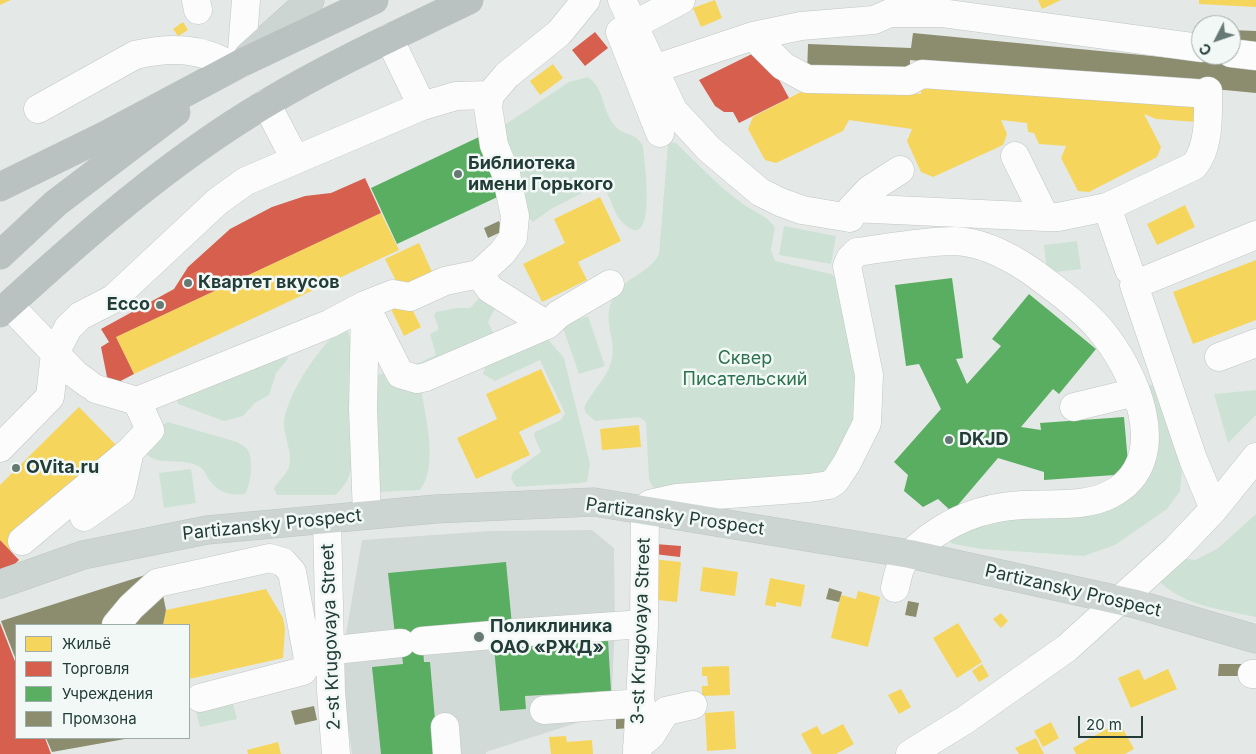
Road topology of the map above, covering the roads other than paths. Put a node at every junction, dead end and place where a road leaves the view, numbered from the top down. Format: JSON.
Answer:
{"nodes":[{"id":1,"x":246,"y":0,"type":"edge"},
{"id":2,"x":310,"y":0,"type":"edge"},
{"id":3,"x":374,"y":0,"type":"edge"},
{"id":4,"x":469,"y":0,"type":"edge"},
{"id":5,"x":586,"y":0,"type":"edge"},
{"id":6,"x":622,"y":0,"type":"edge"},
{"id":7,"x":681,"y":0,"type":"edge"},
{"id":8,"x":634,"y":24,"type":"junction"},
{"id":9,"x":753,"y":36,"type":"junction"},
{"id":10,"x":389,"y":38,"type":"junction"},
{"id":11,"x":1191,"y":47,"type":"edge"},
{"id":12,"x":1241,"y":54,"type":"edge"},
{"id":13,"x":1256,"y":56,"type":"edge"},
{"id":14,"x":237,"y":65,"type":"junction"},
{"id":15,"x":654,"y":69,"type":"junction"},
{"id":16,"x":490,"y":95,"type":"junction"},
{"id":17,"x":266,"y":103,"type":"junction"},
{"id":18,"x":422,"y":106,"type":"junction"},
{"id":19,"x":38,"y":109,"type":"dead end"},
{"id":20,"x":660,"y":133,"type":"dead end"},
{"id":21,"x":1015,"y":156,"type":"dead end"},
{"id":22,"x":294,"y":159,"type":"junction"},
{"id":23,"x":900,"y":170,"type":"dead end"},
{"id":24,"x":0,"y":187,"type":"edge"},
{"id":25,"x":852,"y":208,"type":"junction"},
{"id":26,"x":1107,"y":208,"type":"junction"},
{"id":27,"x":1045,"y":217,"type":"junction"},
{"id":28,"x":1256,"y":236,"type":"edge"},
{"id":29,"x":0,"y":255,"type":"edge"},
{"id":30,"x":1129,"y":270,"type":"dead end"},
{"id":31,"x":479,"y":274,"type":"junction"},
{"id":32,"x":610,"y":284,"type":"dead end"},
{"id":33,"x":365,"y":305,"type":"junction"},
{"id":34,"x":4,"y":309,"type":"edge"},
{"id":35,"x":547,"y":325,"type":"junction"},
{"id":36,"x":1256,"y":343,"type":"edge"},
{"id":37,"x":55,"y":353,"type":"junction"},
{"id":38,"x":1219,"y":357,"type":"dead end"},
{"id":39,"x":1136,"y":392,"type":"junction"},
{"id":40,"x":137,"y":401,"type":"junction"},
{"id":41,"x":1074,"y":407,"type":"dead end"},
{"id":42,"x":1256,"y":442,"type":"edge"},
{"id":43,"x":0,"y":448,"type":"edge"},
{"id":44,"x":130,"y":451,"type":"junction"},
{"id":45,"x":1256,"y":457,"type":"edge"},
{"id":46,"x":1245,"y":479,"type":"edge"},
{"id":47,"x":645,"y":509,"type":"junction"},
{"id":48,"x":1214,"y":509,"type":"junction"},
{"id":49,"x":366,"y":516,"type":"junction"},
{"id":50,"x":84,"y":518,"type":"dead end"},
{"id":51,"x":327,"y":520,"type":"junction"},
{"id":52,"x":22,"y":542,"type":"dead end"},
{"id":53,"x":910,"y":554,"type":"junction"},
{"id":54,"x":328,"y":558,"type":"junction"},
{"id":55,"x":283,"y":562,"type":"junction"},
{"id":56,"x":0,"y":584,"type":"edge"},
{"id":57,"x":894,"y":588,"type":"dead end"},
{"id":58,"x":1127,"y":602,"type":"junction"},
{"id":59,"x":117,"y":624,"type":"edge"},
{"id":60,"x":644,"y":624,"type":"junction"},
{"id":61,"x":1256,"y":639,"type":"edge"},
{"id":62,"x":319,"y":652,"type":"junction"},
{"id":63,"x":200,"y":698,"type":"dead end"},
{"id":64,"x":640,"y":703,"type":"junction"},
{"id":65,"x":693,"y":705,"type":"dead end"},
{"id":66,"x":544,"y":710,"type":"dead end"},
{"id":67,"x":445,"y":727,"type":"dead end"},
{"id":68,"x":637,"y":750,"type":"edge"},
{"id":69,"x":336,"y":754,"type":"edge"},
{"id":70,"x":447,"y":754,"type":"edge"},
{"id":71,"x":910,"y":754,"type":"edge"},
{"id":72,"x":938,"y":754,"type":"edge"}],
"edges":[{"from":1,"to":14,"type":"street"},
{"from":2,"to":14,"type":"main road"},
{"from":3,"to":14,"type":"highway"},
{"from":4,"to":10,"type":"highway"},
{"from":5,"to":16,"type":"street"},
{"from":6,"to":8,"type":"street"},
{"from":7,"to":8,"type":"street"},
{"from":8,"to":15,"type":"street"},
{"from":8,"to":20,"type":"street"},
{"from":9,"to":11,"type":"street"},
{"from":9,"to":15,"type":"street"},
{"from":9,"to":26,"type":"street"},
{"from":10,"to":17,"type":"highway"},
{"from":10,"to":18,"type":"street"},
{"from":12,"to":13,"type":"street"},
{"from":14,"to":19,"type":"street"},
{"from":14,"to":24,"type":"highway"},
{"from":14,"to":29,"type":"highway"},
{"from":15,"to":25,"type":"street"},
{"from":16,"to":18,"type":"street"},
{"from":16,"to":31,"type":"street"},
{"from":17,"to":22,"type":"street"},
{"from":17,"to":34,"type":"highway"},
{"from":18,"to":22,"type":"street"},
{"from":21,"to":27,"type":"street"},
{"from":22,"to":37,"type":"street"},
{"from":23,"to":25,"type":"street"},
{"from":25,"to":27,"type":"street"},
{"from":26,"to":27,"type":"street"},
{"from":26,"to":30,"type":"street"},
{"from":28,"to":48,"type":"street"},
{"from":31,"to":33,"type":"street"},
{"from":31,"to":35,"type":"street"},
{"from":32,"to":35,"type":"street"},
{"from":33,"to":35,"type":"street"},
{"from":33,"to":40,"type":"street"},
{"from":33,"to":49,"type":"street"},
{"from":34,"to":37,"type":"street"},
{"from":36,"to":38,"type":"street"},
{"from":37,"to":40,"type":"street"},
{"from":37,"to":43,"type":"street"},
{"from":39,"to":41,"type":"street"},
{"from":39,"to":47,"type":"street"},
{"from":39,"to":53,"type":"street"},
{"from":40,"to":44,"type":"street"},
{"from":42,"to":46,"type":"street"},
{"from":44,"to":50,"type":"street"},
{"from":44,"to":52,"type":"street"},
{"from":45,"to":46,"type":"street"},
{"from":46,"to":48,"type":"street"},
{"from":47,"to":49,"type":"main road","name":"Partizansky Prospect"},
{"from":47,"to":53,"type":"main road","name":"Partizansky Prospect"},
{"from":47,"to":60,"type":"street","name":"3-st Krugovaya Street"},
{"from":48,"to":58,"type":"street"},
{"from":49,"to":51,"type":"main road","name":"Partizansky Prospect"},
{"from":51,"to":54,"type":"street","name":"2-st Krugovaya Street"},
{"from":51,"to":56,"type":"main road","name":"Partizansky Prospect"},
{"from":53,"to":57,"type":"street"},
{"from":53,"to":58,"type":"main road","name":"Partizansky Prospect"},
{"from":54,"to":55,"type":"street"},
{"from":54,"to":62,"type":"street","name":"2-st Krugovaya Street"},
{"from":55,"to":59,"type":"street"},
{"from":55,"to":62,"type":"street"},
{"from":58,"to":61,"type":"main road","name":"Partizansky Prospect"},
{"from":58,"to":71,"type":"street"},
{"from":58,"to":72,"type":"street"},
{"from":60,"to":62,"type":"street"},
{"from":60,"to":64,"type":"street","name":"3-st Krugovaya Street"},
{"from":62,"to":63,"type":"street"},
{"from":62,"to":69,"type":"street","name":"2-st Krugovaya Street"},
{"from":64,"to":66,"type":"street"},
{"from":64,"to":68,"type":"street","name":"3-st Krugovaya Street"},
{"from":65,"to":68,"type":"street"},
{"from":67,"to":70,"type":"street"}]}
